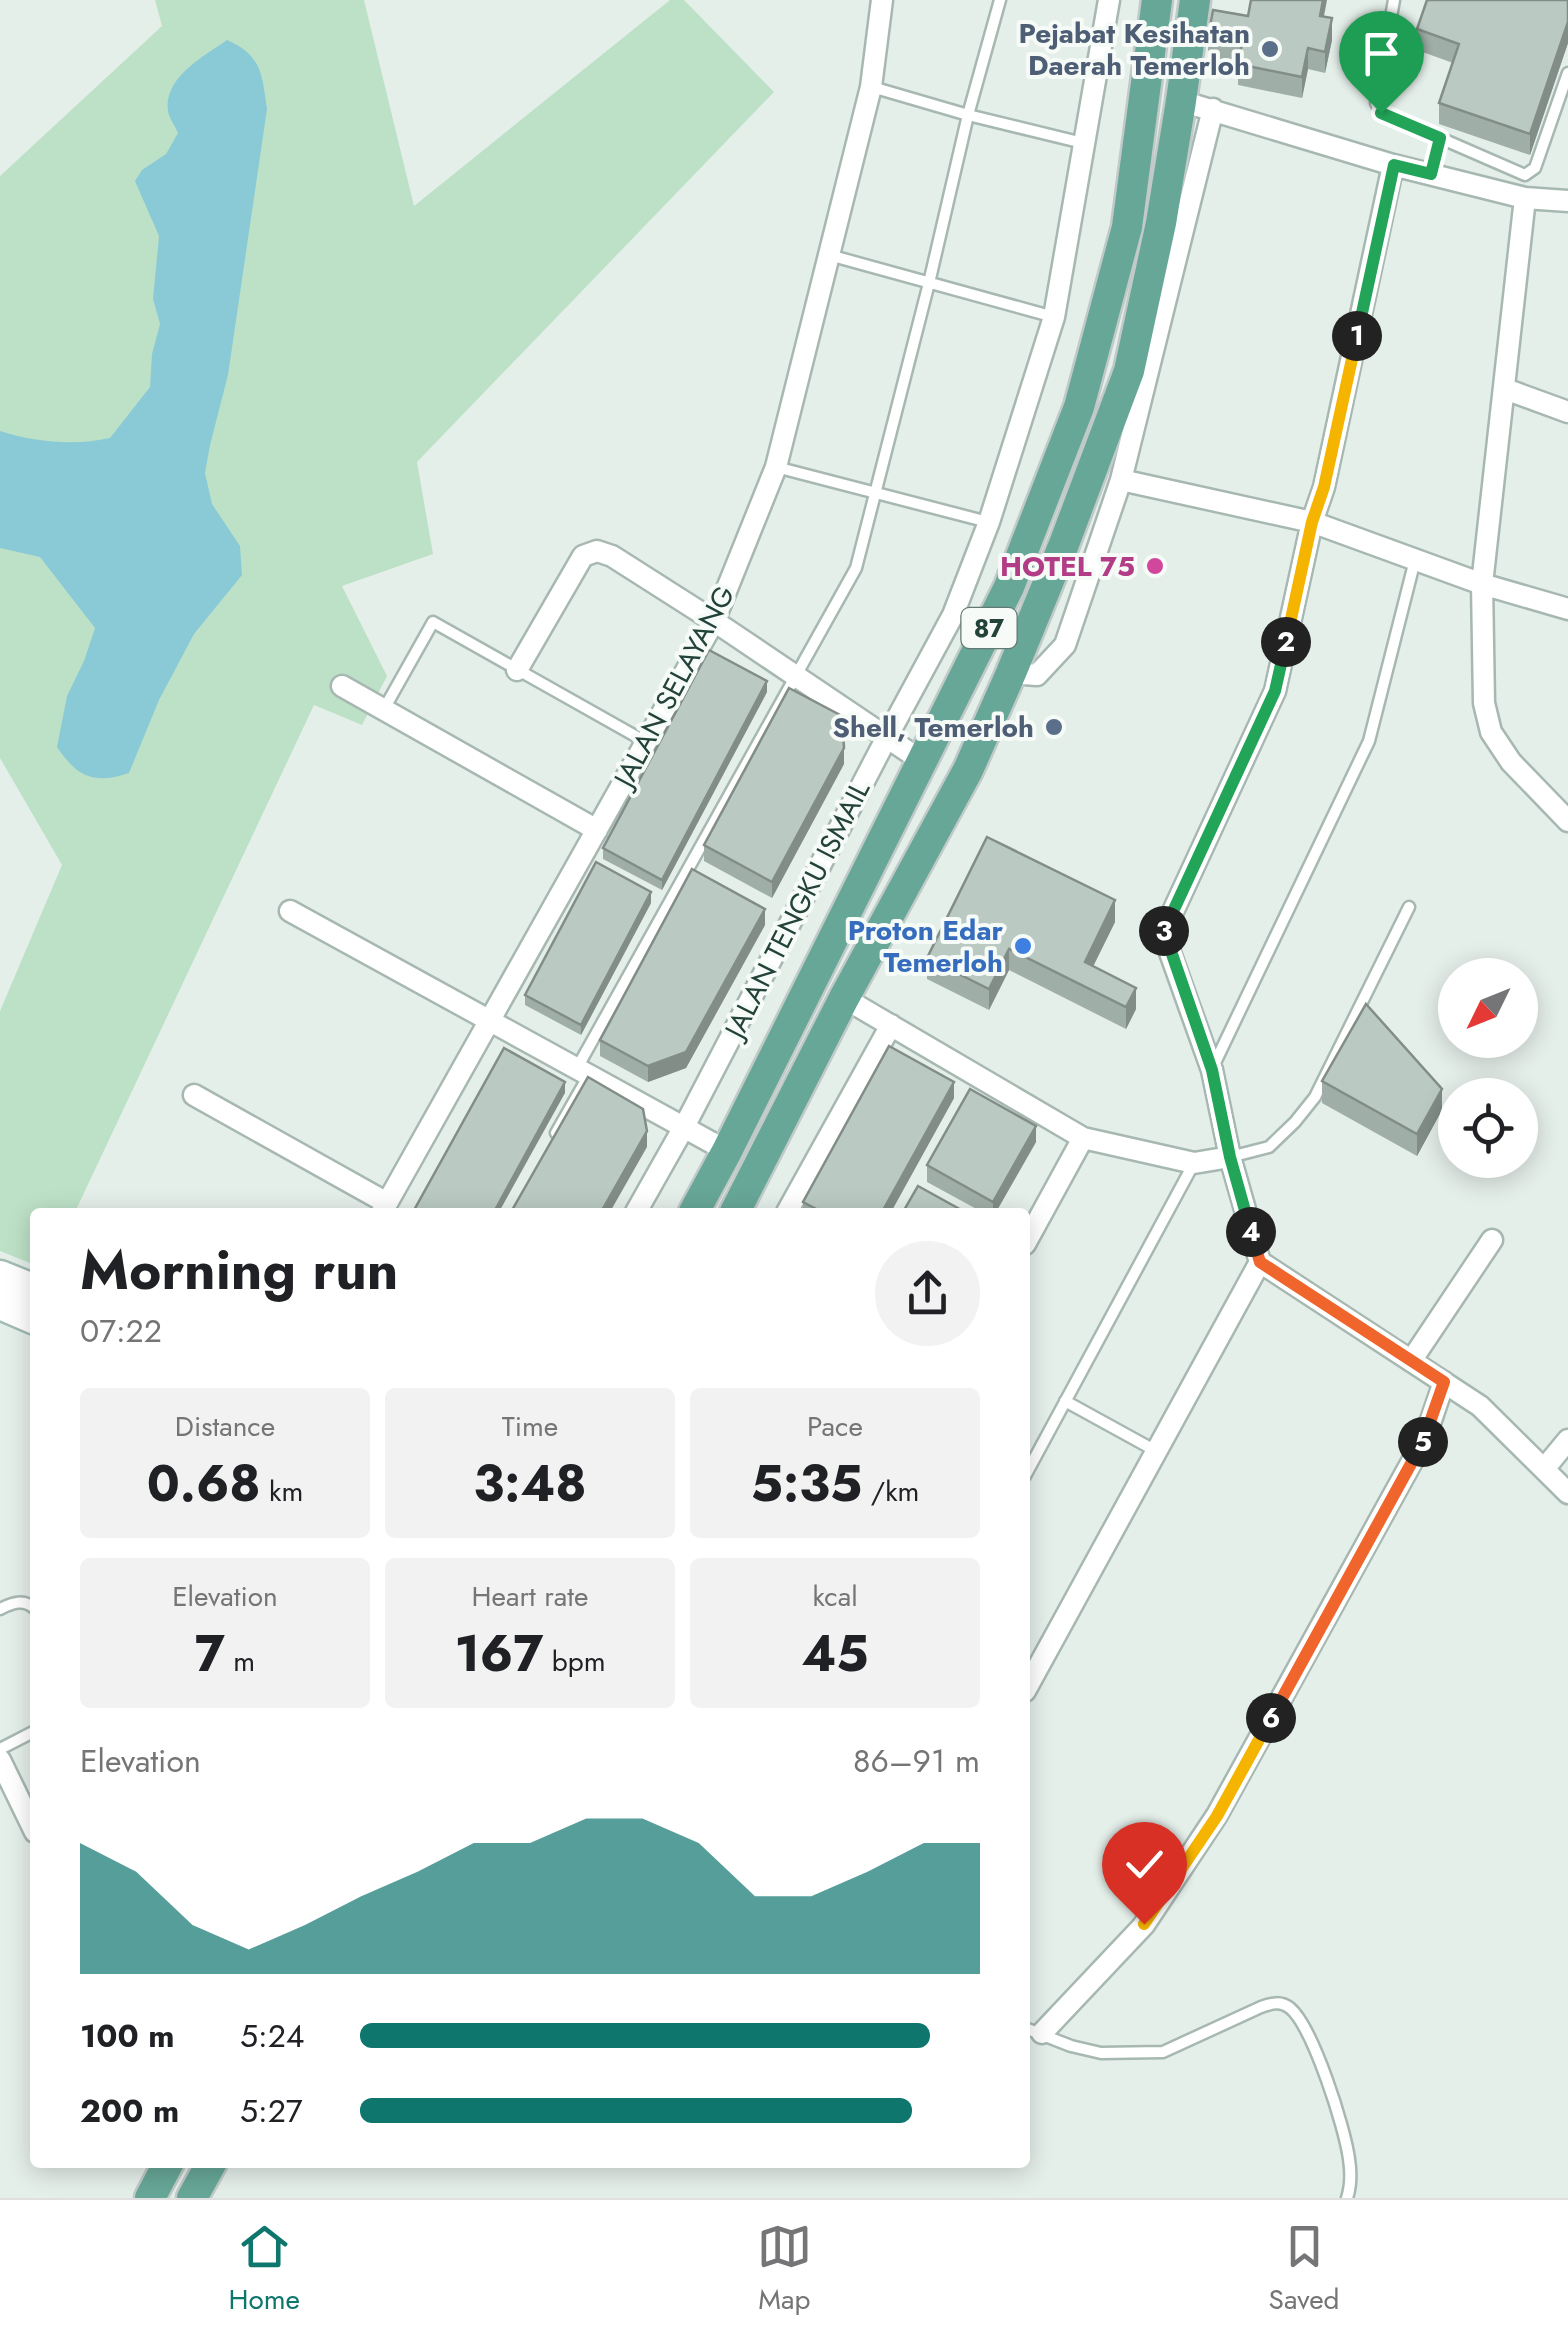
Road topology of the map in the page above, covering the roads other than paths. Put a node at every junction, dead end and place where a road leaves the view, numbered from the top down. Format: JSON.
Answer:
{"nodes":[{"id":1,"x":882,"y":0,"type":"edge"},
{"id":2,"x":1000,"y":0,"type":"edge"},
{"id":3,"x":1109,"y":0,"type":"edge"},
{"id":4,"x":1157,"y":0,"type":"edge"},
{"id":5,"x":1195,"y":0,"type":"edge"},
{"id":6,"x":1394,"y":0,"type":"edge"},
{"id":7,"x":1568,"y":73,"type":"edge"},
{"id":8,"x":871,"y":87,"type":"junction"},
{"id":9,"x":1182,"y":101,"type":"junction"},
{"id":10,"x":1213,"y":109,"type":"junction"},
{"id":11,"x":968,"y":114,"type":"junction"},
{"id":12,"x":1440,"y":138,"type":"junction"},
{"id":13,"x":1083,"y":143,"type":"junction"},
{"id":14,"x":1394,"y":165,"type":"junction"},
{"id":15,"x":1510,"y":170,"type":"junction"},
{"id":16,"x":1431,"y":174,"type":"junction"},
{"id":17,"x":1498,"y":191,"type":"junction"},
{"id":18,"x":1525,"y":198,"type":"junction"},
{"id":19,"x":1568,"y":202,"type":"edge"},
{"id":20,"x":829,"y":256,"type":"junction"},
{"id":21,"x":930,"y":283,"type":"junction"},
{"id":22,"x":1054,"y":317,"type":"junction"},
{"id":23,"x":1505,"y":389,"type":"junction"},
{"id":24,"x":1568,"y":412,"type":"edge"},
{"id":25,"x":776,"y":467,"type":"junction"},
{"id":26,"x":1121,"y":480,"type":"junction"},
{"id":27,"x":875,"y":493,"type":"junction"},
{"id":28,"x":989,"y":522,"type":"junction"},
{"id":29,"x":1312,"y":522,"type":"junction"},
{"id":30,"x":1415,"y":560,"type":"junction"},
{"id":31,"x":1482,"y":584,"type":"junction"},
{"id":32,"x":1568,"y":609,"type":"edge"},
{"id":33,"x":714,"y":621,"type":"junction"},
{"id":34,"x":517,"y":670,"type":"junction"},
{"id":35,"x":1011,"y":673,"type":"junction"},
{"id":36,"x":797,"y":676,"type":"junction"},
{"id":37,"x":342,"y":686,"type":"dead end"},
{"id":38,"x":384,"y":709,"type":"junction"},
{"id":39,"x":886,"y":737,"type":"junction"},
{"id":40,"x":646,"y":742,"type":"junction"},
{"id":41,"x":922,"y":761,"type":"junction"},
{"id":42,"x":1568,"y":821,"type":"edge"},
{"id":43,"x":597,"y":830,"type":"junction"},
{"id":44,"x":1409,"y":907,"type":"dead end"},
{"id":45,"x":290,"y":911,"type":"dead end"},
{"id":46,"x":844,"y":998,"type":"junction"},
{"id":47,"x":490,"y":1020,"type":"junction"},
{"id":48,"x":890,"y":1025,"type":"junction"},
{"id":49,"x":1212,"y":1070,"type":"junction"},
{"id":50,"x":583,"y":1071,"type":"junction"},
{"id":51,"x":194,"y":1096,"type":"dead end"},
{"id":52,"x":684,"y":1127,"type":"junction"},
{"id":53,"x":1084,"y":1138,"type":"junction"},
{"id":54,"x":550,"y":1144,"type":"edge"},
{"id":55,"x":727,"y":1150,"type":"junction"},
{"id":56,"x":1230,"y":1157,"type":"junction"},
{"id":57,"x":1194,"y":1162,"type":"junction"},
{"id":58,"x":384,"y":1208,"type":"edge"},
{"id":59,"x":638,"y":1208,"type":"edge"},
{"id":60,"x":696,"y":1208,"type":"edge"},
{"id":61,"x":737,"y":1208,"type":"edge"},
{"id":62,"x":789,"y":1208,"type":"edge"},
{"id":63,"x":1030,"y":1235,"type":"edge"},
{"id":64,"x":1492,"y":1240,"type":"dead end"},
{"id":65,"x":1260,"y":1262,"type":"junction"},
{"id":66,"x":0,"y":1276,"type":"edge"},
{"id":67,"x":30,"y":1288,"type":"edge"},
{"id":68,"x":0,"y":1304,"type":"edge"},
{"id":69,"x":30,"y":1317,"type":"edge"},
{"id":70,"x":1412,"y":1361,"type":"junction"},
{"id":71,"x":1444,"y":1382,"type":"junction"},
{"id":72,"x":1065,"y":1401,"type":"junction"},
{"id":73,"x":1568,"y":1440,"type":"edge"},
{"id":74,"x":1156,"y":1451,"type":"junction"},
{"id":75,"x":1030,"y":1467,"type":"edge"},
{"id":76,"x":1544,"y":1469,"type":"junction"},
{"id":77,"x":1568,"y":1493,"type":"edge"},
{"id":78,"x":30,"y":1606,"type":"edge"},
{"id":79,"x":0,"y":1609,"type":"edge"},
{"id":80,"x":1032,"y":1663,"type":"edge"},
{"id":81,"x":30,"y":1734,"type":"edge"},
{"id":82,"x":0,"y":1749,"type":"edge"},
{"id":83,"x":0,"y":1760,"type":"edge"},
{"id":84,"x":30,"y":1822,"type":"edge"},
{"id":85,"x":1033,"y":2030,"type":"edge"},
{"id":86,"x":166,"y":2168,"type":"edge"},
{"id":87,"x":209,"y":2168,"type":"edge"},
{"id":88,"x":150,"y":2198,"type":"edge"},
{"id":89,"x":192,"y":2198,"type":"edge"},
{"id":90,"x":1347,"y":2198,"type":"edge"}],
"edges":[{"from":1,"to":8,"type":"street","name":"JALAN SELAYANG"},
{"from":2,"to":11,"type":"lane"},
{"from":3,"to":13,"type":"street","name":"JALAN TENGKU ISMAIL"},
{"from":4,"to":41,"type":"main road","name":"JALAN TENGKU ISMAIL","number":"87"},
{"from":5,"to":9,"type":"main road","number":"87"},
{"from":6,"to":12,"type":"lane"},
{"from":7,"to":15,"type":"lane"},
{"from":8,"to":11,"type":"lane"},
{"from":8,"to":20,"type":"street","name":"JALAN SELAYANG"},
{"from":9,"to":10,"type":"street"},
{"from":9,"to":35,"type":"main road","number":"87"},
{"from":10,"to":14,"type":"street"},
{"from":10,"to":26,"type":"street"},
{"from":11,"to":13,"type":"lane"},
{"from":11,"to":21,"type":"lane"},
{"from":12,"to":15,"type":"lane"},
{"from":12,"to":16,"type":"lane"},
{"from":13,"to":22,"type":"street","name":"JALAN TENGKU ISMAIL"},
{"from":14,"to":16,"type":"street"},
{"from":14,"to":29,"type":"street"},
{"from":15,"to":17,"type":"lane"},
{"from":16,"to":17,"type":"street"},
{"from":17,"to":18,"type":"street"},
{"from":18,"to":19,"type":"street"},
{"from":18,"to":23,"type":"street"},
{"from":20,"to":21,"type":"lane"},
{"from":20,"to":25,"type":"street","name":"JALAN SELAYANG"},
{"from":21,"to":22,"type":"lane"},
{"from":21,"to":27,"type":"lane"},
{"from":22,"to":28,"type":"street","name":"JALAN TENGKU ISMAIL"},
{"from":23,"to":24,"type":"street"},
{"from":23,"to":31,"type":"street"},
{"from":25,"to":27,"type":"lane"},
{"from":25,"to":33,"type":"street","name":"JALAN SELAYANG"},
{"from":26,"to":29,"type":"street"},
{"from":26,"to":35,"type":"street"},
{"from":27,"to":28,"type":"lane"},
{"from":27,"to":36,"type":"lane"},
{"from":28,"to":39,"type":"street","name":"JALAN TENGKU ISMAIL"},
{"from":29,"to":30,"type":"street"},
{"from":29,"to":49,"type":"street"},
{"from":30,"to":31,"type":"street"},
{"from":30,"to":49,"type":"lane"},
{"from":31,"to":32,"type":"street"},
{"from":31,"to":42,"type":"street"},
{"from":33,"to":34,"type":"street"},
{"from":33,"to":36,"type":"street"},
{"from":33,"to":40,"type":"street","name":"JALAN SELAYANG"},
{"from":34,"to":38,"type":"lane"},
{"from":34,"to":40,"type":"lane"},
{"from":35,"to":46,"type":"main road","number":"87"},
{"from":36,"to":39,"type":"street"},
{"from":36,"to":50,"type":"lane"},
{"from":37,"to":38,"type":"street"},
{"from":38,"to":43,"type":"street"},
{"from":39,"to":41,"type":"street"},
{"from":39,"to":52,"type":"street","name":"JALAN TENGKU ISMAIL"},
{"from":40,"to":43,"type":"street","name":"JALAN SELAYANG"},
{"from":41,"to":55,"type":"main road","name":"JALAN TENGKU ISMAIL","number":"87"},
{"from":43,"to":47,"type":"street","name":"JALAN SELAYANG"},
{"from":44,"to":56,"type":"lane"},
{"from":45,"to":47,"type":"street"},
{"from":46,"to":48,"type":"street"},
{"from":46,"to":61,"type":"main road","number":"87"},
{"from":47,"to":50,"type":"street"},
{"from":47,"to":58,"type":"street","name":"JALAN SELAYANG"},
{"from":48,"to":53,"type":"street"},
{"from":48,"to":62,"type":"street"},
{"from":49,"to":56,"type":"street"},
{"from":50,"to":52,"type":"street"},
{"from":50,"to":54,"type":"lane"},
{"from":51,"to":58,"type":"street"},
{"from":52,"to":55,"type":"street"},
{"from":52,"to":59,"type":"street","name":"JALAN TENGKU ISMAIL"},
{"from":53,"to":57,"type":"street"},
{"from":53,"to":63,"type":"street"},
{"from":55,"to":60,"type":"main road","name":"JALAN TENGKU ISMAIL","number":"87"},
{"from":56,"to":57,"type":"street"},
{"from":56,"to":65,"type":"street"},
{"from":57,"to":72,"type":"lane"},
{"from":64,"to":70,"type":"street"},
{"from":65,"to":70,"type":"street"},
{"from":65,"to":74,"type":"street"},
{"from":66,"to":67,"type":"main road"},
{"from":68,"to":69,"type":"main road"},
{"from":70,"to":71,"type":"street"},
{"from":71,"to":76,"type":"street"},
{"from":71,"to":85,"type":"street"},
{"from":72,"to":74,"type":"lane"},
{"from":72,"to":75,"type":"lane"},
{"from":73,"to":76,"type":"street"},
{"from":74,"to":80,"type":"street"},
{"from":76,"to":77,"type":"street"},
{"from":78,"to":79,"type":"lane"},
{"from":81,"to":82,"type":"lane"},
{"from":83,"to":84,"type":"street"},
{"from":85,"to":90,"type":"lane"},
{"from":86,"to":88,"type":"main road"},
{"from":87,"to":89,"type":"main road"}]}
